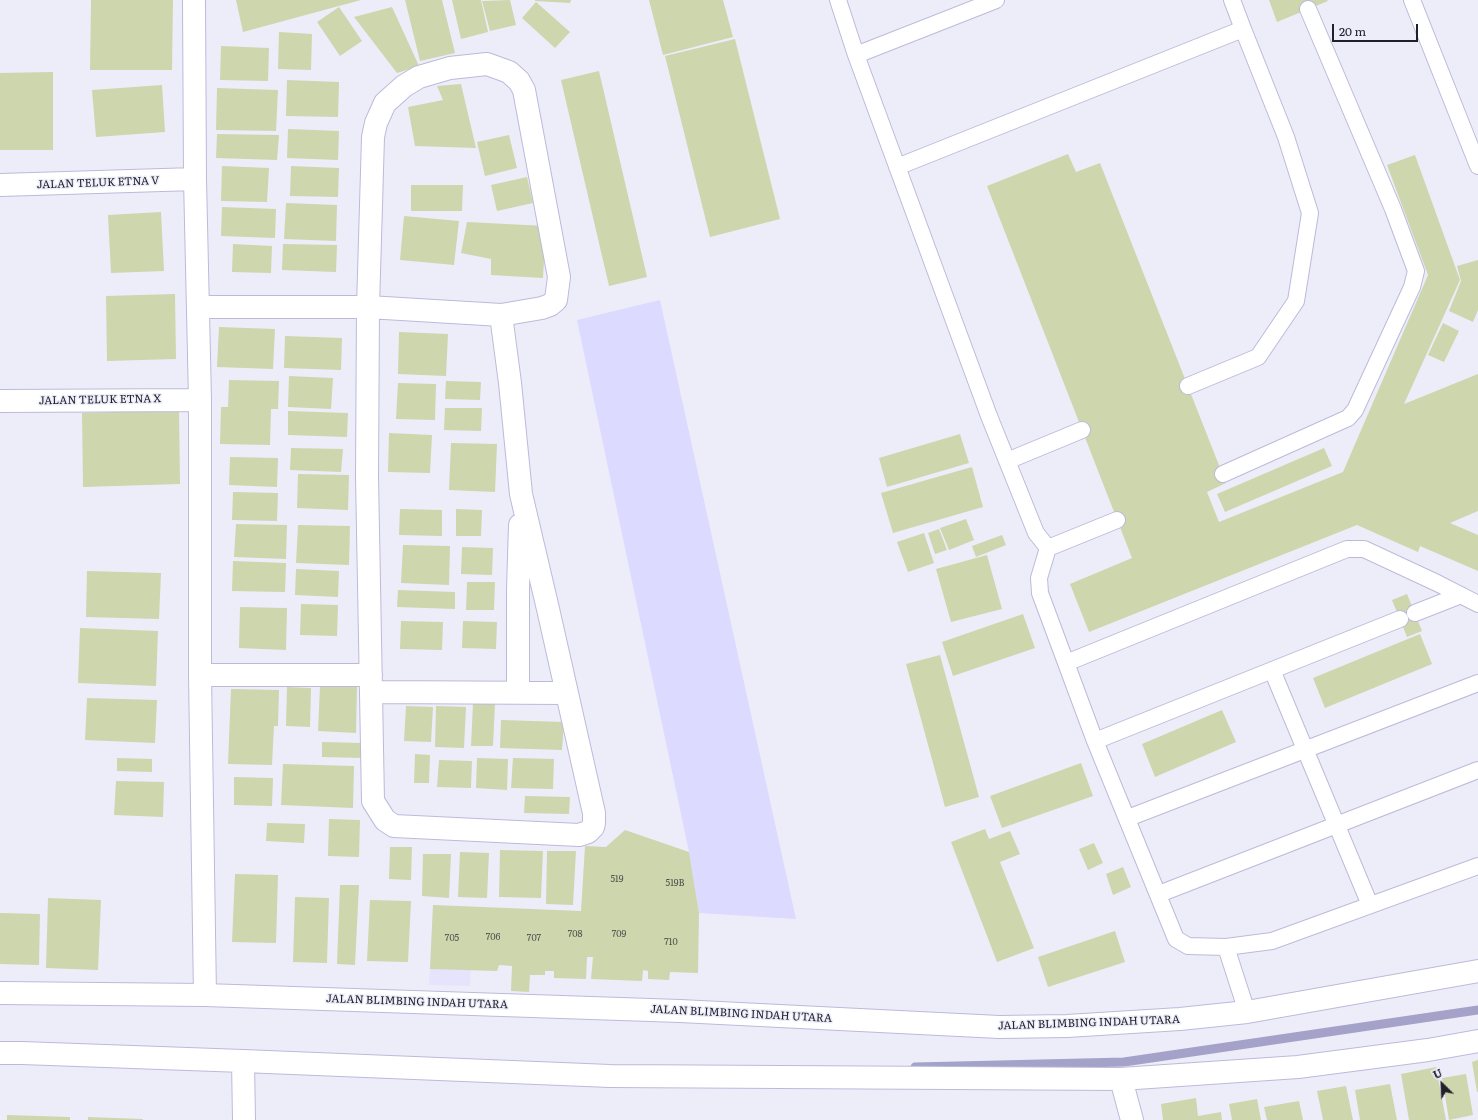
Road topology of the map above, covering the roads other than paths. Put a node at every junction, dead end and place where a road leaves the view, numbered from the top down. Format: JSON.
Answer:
{"nodes":[{"id":1,"x":194,"y":0,"type":"edge"},
{"id":2,"x":838,"y":0,"type":"edge"},
{"id":3,"x":996,"y":0,"type":"edge"},
{"id":4,"x":1232,"y":0,"type":"edge"},
{"id":5,"x":1412,"y":0,"type":"edge"},
{"id":6,"x":1308,"y":9,"type":"dead end"},
{"id":7,"x":1243,"y":29,"type":"junction"},
{"id":8,"x":856,"y":56,"type":"junction"},
{"id":9,"x":1478,"y":166,"type":"edge"},
{"id":10,"x":897,"y":167,"type":"junction"},
{"id":11,"x":195,"y":179,"type":"junction"},
{"id":12,"x":0,"y":185,"type":"edge"},
{"id":13,"x":198,"y":307,"type":"junction"},
{"id":14,"x":368,"y":307,"type":"junction"},
{"id":15,"x":501,"y":315,"type":"junction"},
{"id":16,"x":1188,"y":386,"type":"dead end"},
{"id":17,"x":200,"y":400,"type":"junction"},
{"id":18,"x":0,"y":401,"type":"edge"},
{"id":19,"x":1082,"y":430,"type":"dead end"},
{"id":20,"x":1007,"y":461,"type":"junction"},
{"id":21,"x":1223,"y":474,"type":"dead end"},
{"id":22,"x":521,"y":494,"type":"junction"},
{"id":23,"x":1117,"y":520,"type":"dead end"},
{"id":24,"x":1048,"y":548,"type":"junction"},
{"id":25,"x":1461,"y":595,"type":"junction"},
{"id":26,"x":1478,"y":604,"type":"edge"},
{"id":27,"x":1415,"y":614,"type":"dead end"},
{"id":28,"x":1400,"y":619,"type":"dead end"},
{"id":29,"x":1066,"y":663,"type":"junction"},
{"id":30,"x":1272,"y":670,"type":"junction"},
{"id":31,"x":200,"y":675,"type":"junction"},
{"id":32,"x":1478,"y":682,"type":"edge"},
{"id":33,"x":372,"y":684,"type":"junction"},
{"id":34,"x":518,"y":692,"type":"junction"},
{"id":35,"x":566,"y":693,"type":"junction"},
{"id":36,"x":1095,"y":741,"type":"junction"},
{"id":37,"x":1305,"y":749,"type":"junction"},
{"id":38,"x":1478,"y":770,"type":"edge"},
{"id":39,"x":1128,"y":818,"type":"junction"},
{"id":40,"x":1336,"y":825,"type":"junction"},
{"id":41,"x":1478,"y":866,"type":"edge"},
{"id":42,"x":1159,"y":894,"type":"junction"},
{"id":43,"x":1370,"y":905,"type":"junction"},
{"id":44,"x":1226,"y":947,"type":"junction"},
{"id":45,"x":1478,"y":971,"type":"edge"},
{"id":46,"x":0,"y":993,"type":"edge"},
{"id":47,"x":205,"y":996,"type":"junction"},
{"id":48,"x":1246,"y":1012,"type":"junction"},
{"id":49,"x":1478,"y":1041,"type":"edge"},
{"id":50,"x":0,"y":1053,"type":"edge"},
{"id":51,"x":243,"y":1061,"type":"junction"},
{"id":52,"x":1121,"y":1079,"type":"junction"},
{"id":53,"x":244,"y":1120,"type":"edge"},
{"id":54,"x":1132,"y":1120,"type":"edge"}],
"edges":[{"from":1,"to":11,"type":"street"},
{"from":2,"to":8,"type":"lane"},
{"from":3,"to":8,"type":"lane"},
{"from":4,"to":7,"type":"lane"},
{"from":5,"to":9,"type":"lane"},
{"from":6,"to":21,"type":"lane"},
{"from":7,"to":10,"type":"lane"},
{"from":7,"to":16,"type":"lane"},
{"from":8,"to":10,"type":"lane"},
{"from":10,"to":20,"type":"lane"},
{"from":11,"to":12,"type":"street","name":"JALAN TELUK ETNA V"},
{"from":11,"to":13,"type":"street"},
{"from":13,"to":14,"type":"street"},
{"from":13,"to":17,"type":"street"},
{"from":14,"to":15,"type":"street"},
{"from":14,"to":15,"type":"street"},
{"from":14,"to":33,"type":"street"},
{"from":15,"to":22,"type":"street"},
{"from":17,"to":18,"type":"street","name":"JALAN TELUK ETNA X"},
{"from":17,"to":31,"type":"street"},
{"from":19,"to":20,"type":"lane"},
{"from":20,"to":24,"type":"lane"},
{"from":22,"to":34,"type":"street"},
{"from":22,"to":35,"type":"street"},
{"from":23,"to":24,"type":"lane"},
{"from":24,"to":29,"type":"lane"},
{"from":25,"to":26,"type":"lane"},
{"from":25,"to":27,"type":"lane"},
{"from":25,"to":29,"type":"lane"},
{"from":28,"to":30,"type":"lane"},
{"from":29,"to":36,"type":"lane"},
{"from":30,"to":36,"type":"lane"},
{"from":30,"to":37,"type":"lane"},
{"from":31,"to":33,"type":"street"},
{"from":31,"to":47,"type":"street"},
{"from":32,"to":37,"type":"lane"},
{"from":33,"to":34,"type":"street"},
{"from":33,"to":35,"type":"street"},
{"from":34,"to":35,"type":"street"},
{"from":36,"to":39,"type":"lane"},
{"from":37,"to":39,"type":"lane"},
{"from":37,"to":40,"type":"lane"},
{"from":38,"to":40,"type":"lane"},
{"from":39,"to":42,"type":"lane"},
{"from":40,"to":42,"type":"lane"},
{"from":40,"to":43,"type":"lane"},
{"from":41,"to":43,"type":"lane"},
{"from":42,"to":44,"type":"lane"},
{"from":43,"to":44,"type":"lane"},
{"from":44,"to":48,"type":"lane"},
{"from":45,"to":48,"type":"street","name":"JALAN BLIMBING INDAH UTARA"},
{"from":46,"to":47,"type":"street","name":"JALAN BLIMBING INDAH UTARA"},
{"from":47,"to":48,"type":"street","name":"JALAN BLIMBING INDAH UTARA"},
{"from":49,"to":52,"type":"street"},
{"from":50,"to":51,"type":"street"},
{"from":51,"to":52,"type":"street"},
{"from":51,"to":53,"type":"street"},
{"from":52,"to":54,"type":"street"}]}
